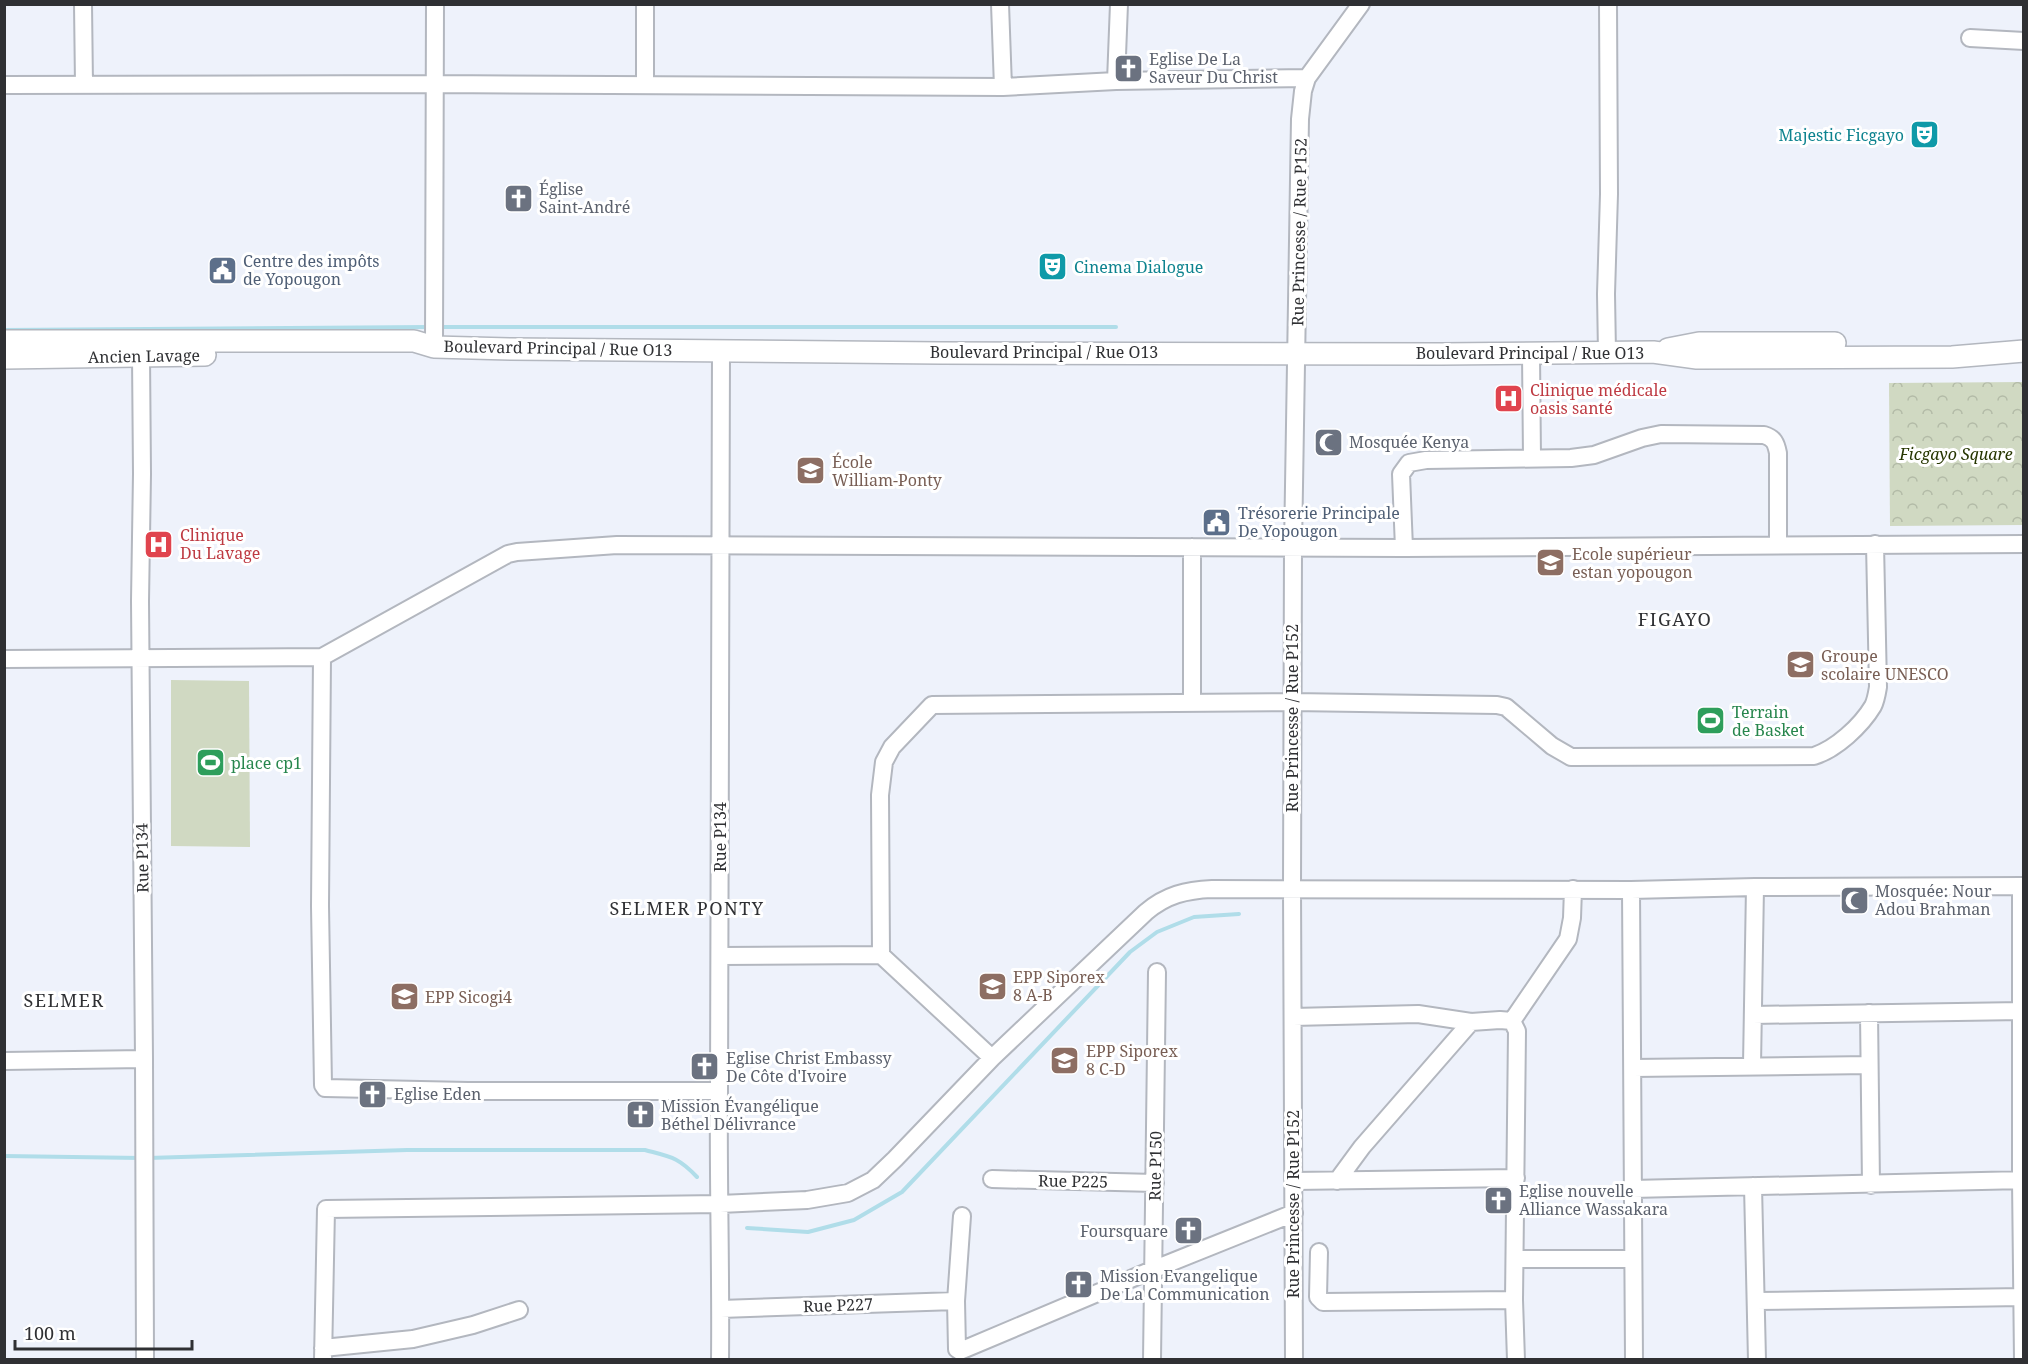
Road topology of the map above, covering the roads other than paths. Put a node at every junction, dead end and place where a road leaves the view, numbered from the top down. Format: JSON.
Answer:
{"nodes":[{"id":1,"x":83,"y":4,"type":"edge"},
{"id":2,"x":435,"y":4,"type":"edge"},
{"id":3,"x":645,"y":4,"type":"edge"},
{"id":4,"x":1000,"y":4,"type":"edge"},
{"id":5,"x":1119,"y":4,"type":"edge"},
{"id":6,"x":1361,"y":4,"type":"edge"},
{"id":7,"x":1608,"y":4,"type":"edge"},
{"id":8,"x":1970,"y":38,"type":"dead end"},
{"id":9,"x":2024,"y":41,"type":"edge"},
{"id":10,"x":1307,"y":78,"type":"junction"},
{"id":11,"x":1116,"y":81,"type":"junction"},
{"id":12,"x":435,"y":84,"type":"junction"},
{"id":13,"x":4,"y":85,"type":"edge"},
{"id":14,"x":84,"y":85,"type":"junction"},
{"id":15,"x":645,"y":85,"type":"junction"},
{"id":16,"x":1003,"y":87,"type":"junction"},
{"id":17,"x":4,"y":341,"type":"edge"},
{"id":18,"x":434,"y":347,"type":"junction"},
{"id":19,"x":721,"y":350,"type":"junction"},
{"id":20,"x":2024,"y":350,"type":"edge"},
{"id":21,"x":1298,"y":353,"type":"junction"},
{"id":22,"x":1607,"y":353,"type":"junction"},
{"id":23,"x":284,"y":354,"type":"joint"},
{"id":24,"x":1531,"y":354,"type":"junction"},
{"id":25,"x":141,"y":356,"type":"junction"},
{"id":26,"x":4,"y":358,"type":"edge"},
{"id":27,"x":1532,"y":458,"type":"junction"},
{"id":28,"x":1875,"y":544,"type":"junction"},
{"id":29,"x":2024,"y":544,"type":"edge"},
{"id":30,"x":1778,"y":545,"type":"junction"},
{"id":31,"x":719,"y":546,"type":"junction"},
{"id":32,"x":1192,"y":547,"type":"junction"},
{"id":33,"x":1293,"y":547,"type":"junction"},
{"id":34,"x":1404,"y":548,"type":"junction"},
{"id":35,"x":322,"y":657,"type":"junction"},
{"id":36,"x":4,"y":658,"type":"edge"},
{"id":37,"x":141,"y":659,"type":"junction"},
{"id":38,"x":1192,"y":702,"type":"junction"},
{"id":39,"x":1292,"y":702,"type":"junction"},
{"id":40,"x":2022,"y":886,"type":"edge"},
{"id":41,"x":1755,"y":887,"type":"junction"},
{"id":42,"x":1292,"y":888,"type":"junction"},
{"id":43,"x":1573,"y":889,"type":"junction"},
{"id":44,"x":1631,"y":890,"type":"junction"},
{"id":45,"x":881,"y":955,"type":"junction"},
{"id":46,"x":721,"y":956,"type":"junction"},
{"id":47,"x":1157,"y":972,"type":"dead end"},
{"id":48,"x":2022,"y":1011,"type":"junction"},
{"id":49,"x":1869,"y":1013,"type":"junction"},
{"id":50,"x":1753,"y":1016,"type":"junction"},
{"id":51,"x":1293,"y":1017,"type":"junction"},
{"id":52,"x":1512,"y":1021,"type":"junction"},
{"id":53,"x":1471,"y":1022,"type":"junction"},
{"id":54,"x":992,"y":1058,"type":"junction"},
{"id":55,"x":144,"y":1059,"type":"junction"},
{"id":56,"x":4,"y":1061,"type":"edge"},
{"id":57,"x":1752,"y":1065,"type":"junction"},
{"id":58,"x":1869,"y":1065,"type":"junction"},
{"id":59,"x":1633,"y":1068,"type":"junction"},
{"id":60,"x":718,"y":1091,"type":"junction"},
{"id":61,"x":1516,"y":1178,"type":"junction"},
{"id":62,"x":992,"y":1179,"type":"dead end"},
{"id":63,"x":2022,"y":1180,"type":"edge"},
{"id":64,"x":1294,"y":1181,"type":"junction"},
{"id":65,"x":1337,"y":1181,"type":"junction"},
{"id":66,"x":1155,"y":1183,"type":"junction"},
{"id":67,"x":1871,"y":1185,"type":"junction"},
{"id":68,"x":1753,"y":1186,"type":"junction"},
{"id":69,"x":1632,"y":1189,"type":"junction"},
{"id":70,"x":720,"y":1204,"type":"junction"},
{"id":71,"x":1294,"y":1213,"type":"junction"},
{"id":72,"x":962,"y":1216,"type":"dead end"},
{"id":73,"x":1319,"y":1252,"type":"dead end"},
{"id":74,"x":1515,"y":1259,"type":"junction"},
{"id":75,"x":1633,"y":1259,"type":"junction"},
{"id":76,"x":1152,"y":1270,"type":"junction"},
{"id":77,"x":2022,"y":1297,"type":"edge"},
{"id":78,"x":956,"y":1300,"type":"junction"},
{"id":79,"x":1514,"y":1300,"type":"junction"},
{"id":80,"x":1756,"y":1301,"type":"junction"},
{"id":81,"x":721,"y":1309,"type":"junction"},
{"id":82,"x":519,"y":1310,"type":"dead end"},
{"id":83,"x":323,"y":1354,"type":"edge"},
{"id":84,"x":145,"y":1359,"type":"edge"},
{"id":85,"x":720,"y":1359,"type":"edge"},
{"id":86,"x":1152,"y":1359,"type":"edge"},
{"id":87,"x":1294,"y":1359,"type":"edge"},
{"id":88,"x":1515,"y":1359,"type":"edge"},
{"id":89,"x":1634,"y":1359,"type":"edge"},
{"id":90,"x":1757,"y":1359,"type":"edge"},
{"id":91,"x":2023,"y":1359,"type":"edge"}],
"edges":[{"from":1,"to":14,"type":"street"},
{"from":2,"to":12,"type":"street"},
{"from":3,"to":15,"type":"street"},
{"from":4,"to":16,"type":"street"},
{"from":5,"to":11,"type":"street"},
{"from":6,"to":10,"type":"street"},
{"from":7,"to":22,"type":"street"},
{"from":8,"to":9,"type":"street"},
{"from":10,"to":11,"type":"street"},
{"from":10,"to":21,"type":"street","name":"Rue Princesse / Rue P152"},
{"from":11,"to":16,"type":"street"},
{"from":12,"to":14,"type":"street"},
{"from":12,"to":15,"type":"street"},
{"from":12,"to":18,"type":"street"},
{"from":13,"to":14,"type":"street"},
{"from":15,"to":16,"type":"street"},
{"from":17,"to":18,"type":"main road","name":"Boulevard Principal / Rue O13"},
{"from":18,"to":19,"type":"main road","name":"Boulevard Principal / Rue O13"},
{"from":18,"to":23,"type":"main road","name":"Boulevard Principal / Rue O13"},
{"from":19,"to":21,"type":"main road","name":"Boulevard Principal / Rue O13"},
{"from":19,"to":31,"type":"street","name":"Rue P134"},
{"from":20,"to":22,"type":"main road","name":"Boulevard Principal / Rue O13"},
{"from":21,"to":24,"type":"main road","name":"Boulevard Principal / Rue O13"},
{"from":21,"to":33,"type":"street","name":"Rue Princesse / Rue P152"},
{"from":22,"to":24,"type":"main road","name":"Boulevard Principal / Rue O13"},
{"from":23,"to":25,"type":"main road","name":"Ancien Lavage"},
{"from":24,"to":27,"type":"street"},
{"from":25,"to":26,"type":"main road","name":"Ancien Lavage"},
{"from":25,"to":37,"type":"street","name":"Rue P134"},
{"from":27,"to":30,"type":"street"},
{"from":27,"to":34,"type":"street"},
{"from":28,"to":29,"type":"street"},
{"from":28,"to":30,"type":"street"},
{"from":28,"to":39,"type":"street"},
{"from":30,"to":34,"type":"street"},
{"from":31,"to":32,"type":"street"},
{"from":31,"to":35,"type":"street"},
{"from":31,"to":46,"type":"street","name":"Rue P134"},
{"from":32,"to":33,"type":"street"},
{"from":32,"to":38,"type":"street"},
{"from":33,"to":34,"type":"street"},
{"from":33,"to":39,"type":"street","name":"Rue Princesse / Rue P152"},
{"from":35,"to":37,"type":"street"},
{"from":35,"to":60,"type":"street"},
{"from":36,"to":37,"type":"street"},
{"from":37,"to":55,"type":"street","name":"Rue P134"},
{"from":38,"to":39,"type":"street"},
{"from":38,"to":45,"type":"street"},
{"from":39,"to":42,"type":"street","name":"Rue Princesse / Rue P152"},
{"from":40,"to":41,"type":"street"},
{"from":40,"to":48,"type":"street"},
{"from":41,"to":44,"type":"street"},
{"from":41,"to":50,"type":"street"},
{"from":42,"to":43,"type":"street"},
{"from":42,"to":51,"type":"street","name":"Rue Princesse / Rue P152"},
{"from":42,"to":54,"type":"street"},
{"from":43,"to":44,"type":"street"},
{"from":43,"to":52,"type":"street"},
{"from":44,"to":59,"type":"street"},
{"from":45,"to":46,"type":"street"},
{"from":45,"to":54,"type":"street"},
{"from":46,"to":60,"type":"street","name":"Rue P134"},
{"from":47,"to":66,"type":"street","name":"Rue P150"},
{"from":48,"to":49,"type":"street"},
{"from":48,"to":63,"type":"street"},
{"from":49,"to":50,"type":"street"},
{"from":49,"to":58,"type":"street"},
{"from":50,"to":57,"type":"street"},
{"from":51,"to":53,"type":"street"},
{"from":51,"to":64,"type":"street","name":"Rue Princesse / Rue P152"},
{"from":52,"to":53,"type":"street"},
{"from":52,"to":61,"type":"street"},
{"from":53,"to":65,"type":"street"},
{"from":54,"to":70,"type":"street"},
{"from":55,"to":56,"type":"street"},
{"from":55,"to":84,"type":"street","name":"Rue P134"},
{"from":57,"to":58,"type":"street"},
{"from":57,"to":59,"type":"street"},
{"from":58,"to":67,"type":"street"},
{"from":59,"to":69,"type":"street"},
{"from":60,"to":70,"type":"street","name":"Rue P134"},
{"from":61,"to":65,"type":"street"},
{"from":61,"to":74,"type":"street"},
{"from":62,"to":66,"type":"street","name":"Rue P225"},
{"from":63,"to":67,"type":"street"},
{"from":63,"to":77,"type":"street"},
{"from":64,"to":65,"type":"street"},
{"from":64,"to":71,"type":"street","name":"Rue Princesse / Rue P152"},
{"from":66,"to":76,"type":"street","name":"Rue P150"},
{"from":67,"to":68,"type":"street"},
{"from":68,"to":69,"type":"street"},
{"from":68,"to":80,"type":"street"},
{"from":69,"to":75,"type":"street"},
{"from":70,"to":81,"type":"street","name":"Rue P134"},
{"from":70,"to":83,"type":"street"},
{"from":71,"to":76,"type":"street"},
{"from":71,"to":87,"type":"street","name":"Rue Princesse / Rue P152"},
{"from":72,"to":78,"type":"street"},
{"from":73,"to":79,"type":"street"},
{"from":74,"to":75,"type":"street"},
{"from":74,"to":79,"type":"street"},
{"from":75,"to":89,"type":"street"},
{"from":76,"to":78,"type":"street"},
{"from":76,"to":86,"type":"street","name":"Rue P150"},
{"from":77,"to":80,"type":"street"},
{"from":77,"to":91,"type":"street"},
{"from":78,"to":81,"type":"street","name":"Rue P227"},
{"from":79,"to":88,"type":"street"},
{"from":80,"to":90,"type":"street"},
{"from":81,"to":85,"type":"street","name":"Rue P134"},
{"from":82,"to":83,"type":"street"}]}
